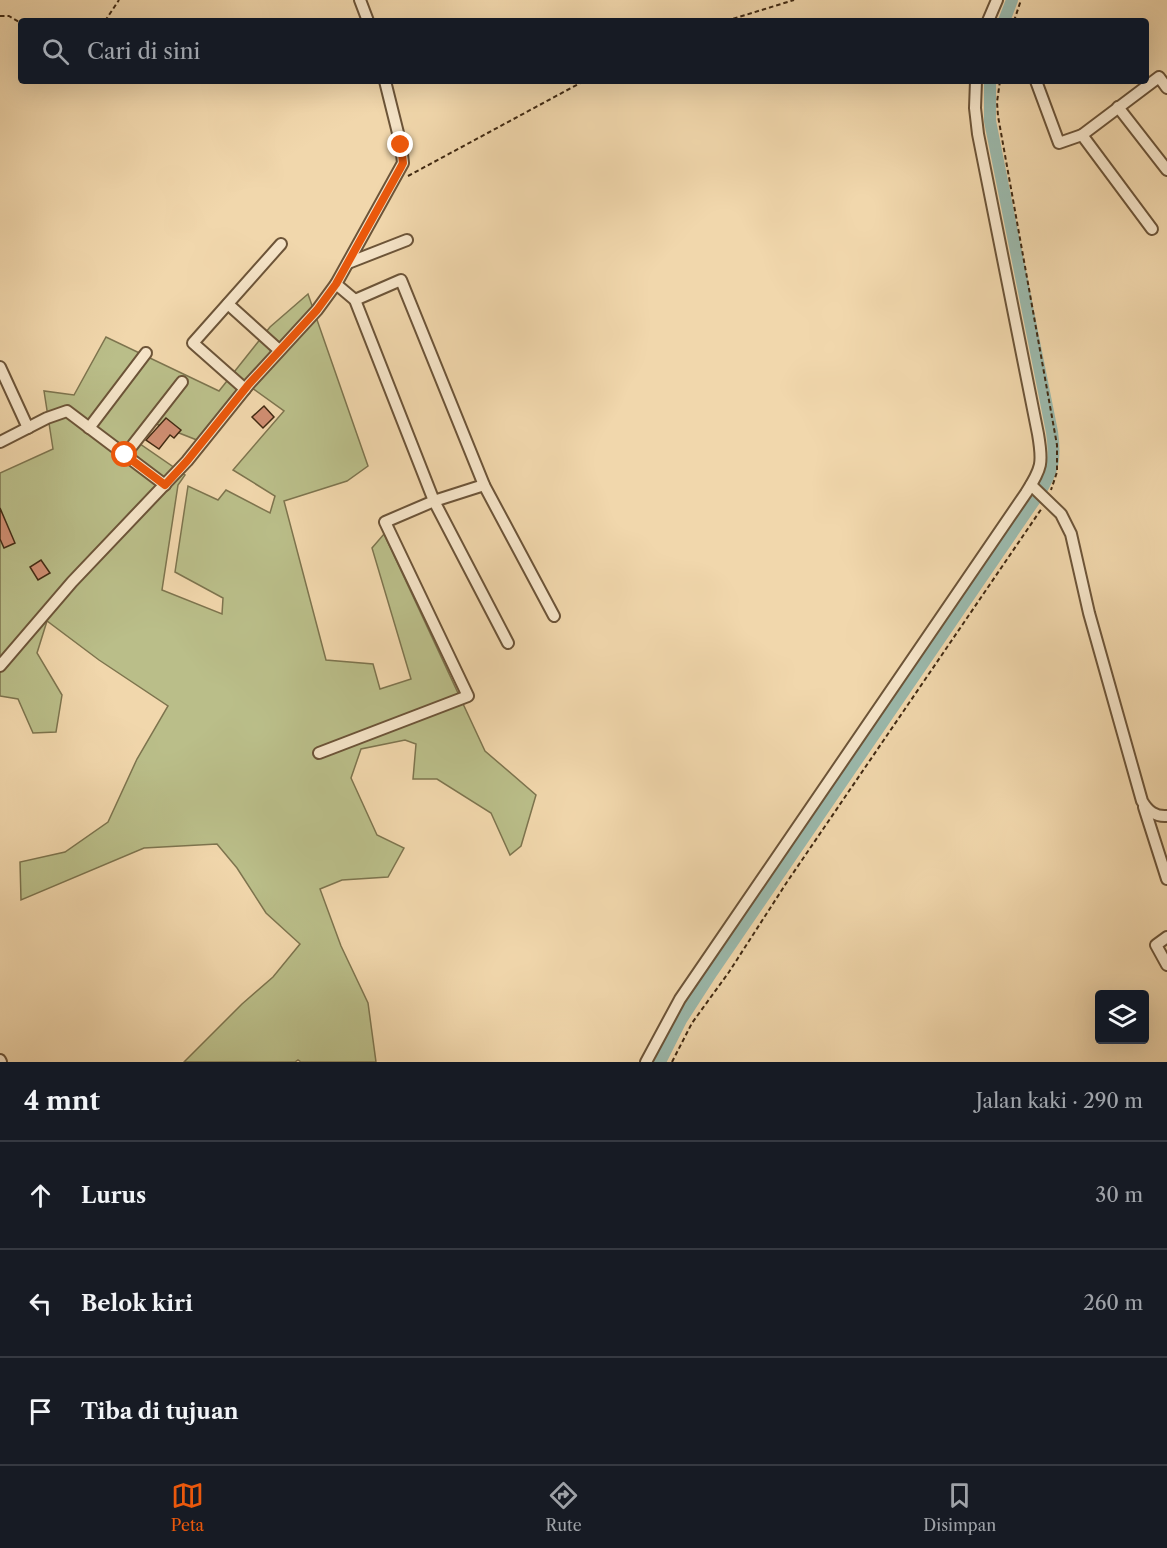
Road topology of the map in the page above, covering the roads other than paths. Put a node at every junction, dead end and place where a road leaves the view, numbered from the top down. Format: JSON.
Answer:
{"nodes":[{"id":1,"x":360,"y":0,"type":"edge"},
{"id":2,"x":997,"y":0,"type":"edge"},
{"id":3,"x":367,"y":18,"type":"edge"},
{"id":4,"x":989,"y":18,"type":"edge"},
{"id":5,"x":386,"y":84,"type":"edge"},
{"id":6,"x":976,"y":84,"type":"edge"},
{"id":7,"x":1037,"y":84,"type":"edge"},
{"id":8,"x":1167,"y":88,"type":"edge"},
{"id":9,"x":1118,"y":107,"type":"junction"},
{"id":10,"x":1082,"y":135,"type":"junction"},
{"id":11,"x":1167,"y":170,"type":"edge"},
{"id":12,"x":1152,"y":229,"type":"dead end"},
{"id":13,"x":407,"y":240,"type":"dead end"},
{"id":14,"x":281,"y":244,"type":"dead end"},
{"id":15,"x":348,"y":262,"type":"junction"},
{"id":16,"x":336,"y":284,"type":"junction"},
{"id":17,"x":355,"y":300,"type":"junction"},
{"id":18,"x":228,"y":304,"type":"junction"},
{"id":19,"x":279,"y":350,"type":"junction"},
{"id":20,"x":146,"y":353,"type":"dead end"},
{"id":21,"x":0,"y":368,"type":"edge"},
{"id":22,"x":182,"y":382,"type":"dead end"},
{"id":23,"x":245,"y":389,"type":"junction"},
{"id":24,"x":27,"y":428,"type":"junction"},
{"id":25,"x":89,"y":428,"type":"junction"},
{"id":26,"x":0,"y":442,"type":"edge"},
{"id":27,"x":125,"y":455,"type":"junction"},
{"id":28,"x":165,"y":485,"type":"junction"},
{"id":29,"x":484,"y":485,"type":"junction"},
{"id":30,"x":1034,"y":488,"type":"junction"},
{"id":31,"x":434,"y":501,"type":"junction"},
{"id":32,"x":554,"y":616,"type":"dead end"},
{"id":33,"x":508,"y":644,"type":"dead end"},
{"id":34,"x":0,"y":666,"type":"edge"},
{"id":35,"x":320,"y":753,"type":"dead end"},
{"id":36,"x":1142,"y":801,"type":"junction"},
{"id":37,"x":1167,"y":816,"type":"edge"},
{"id":38,"x":1167,"y":879,"type":"edge"},
{"id":39,"x":1167,"y":937,"type":"edge"},
{"id":40,"x":1167,"y":965,"type":"edge"},
{"id":41,"x":646,"y":1062,"type":"edge"}],
"edges":[{"from":1,"to":3,"type":"street"},
{"from":2,"to":4,"type":"street"},
{"from":5,"to":15,"type":"street"},
{"from":6,"to":30,"type":"street"},
{"from":7,"to":10,"type":"street"},
{"from":8,"to":9,"type":"street"},
{"from":9,"to":10,"type":"street"},
{"from":9,"to":11,"type":"street"},
{"from":10,"to":12,"type":"street"},
{"from":13,"to":15,"type":"street"},
{"from":14,"to":18,"type":"street"},
{"from":15,"to":16,"type":"street"},
{"from":16,"to":17,"type":"street"},
{"from":16,"to":19,"type":"street"},
{"from":17,"to":29,"type":"street"},
{"from":17,"to":31,"type":"street"},
{"from":18,"to":19,"type":"street"},
{"from":18,"to":23,"type":"street"},
{"from":19,"to":23,"type":"street"},
{"from":20,"to":25,"type":"street"},
{"from":21,"to":24,"type":"street"},
{"from":22,"to":27,"type":"street"},
{"from":23,"to":28,"type":"street"},
{"from":24,"to":25,"type":"street"},
{"from":24,"to":26,"type":"street"},
{"from":25,"to":27,"type":"street"},
{"from":27,"to":28,"type":"street"},
{"from":28,"to":34,"type":"street"},
{"from":29,"to":31,"type":"street"},
{"from":29,"to":32,"type":"street"},
{"from":30,"to":36,"type":"street"},
{"from":30,"to":41,"type":"street"},
{"from":31,"to":33,"type":"street"},
{"from":31,"to":35,"type":"street"},
{"from":36,"to":37,"type":"street"},
{"from":36,"to":38,"type":"street"},
{"from":39,"to":40,"type":"street"}]}
